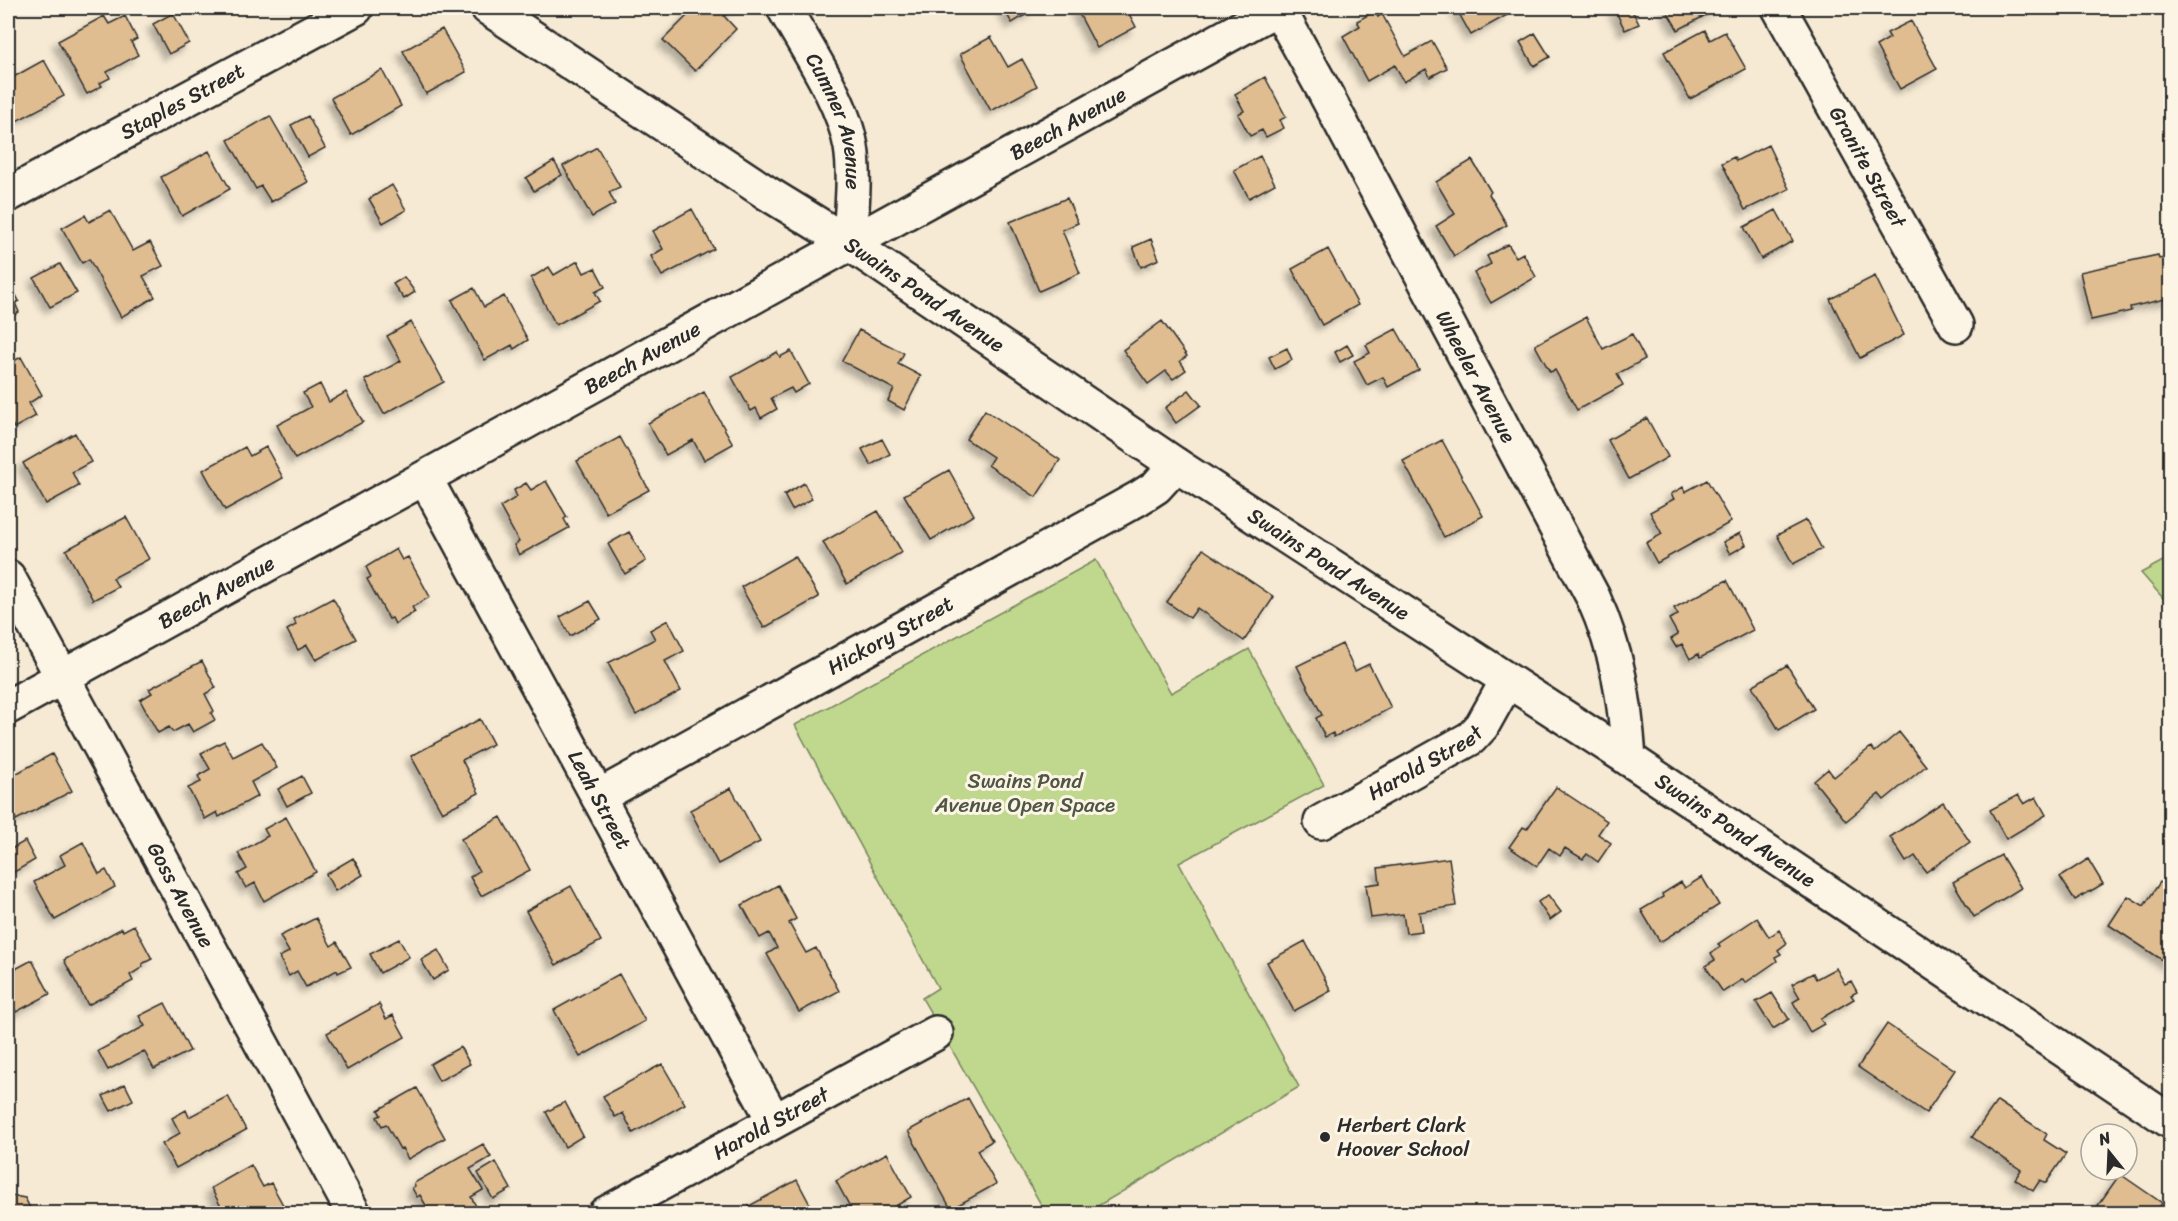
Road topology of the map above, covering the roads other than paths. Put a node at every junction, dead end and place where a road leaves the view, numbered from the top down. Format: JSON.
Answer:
{"nodes":[{"id":1,"x":356,"y":8,"type":"edge"},
{"id":2,"x":488,"y":8,"type":"edge"},
{"id":3,"x":784,"y":8,"type":"edge"},
{"id":4,"x":1278,"y":8,"type":"edge"},
{"id":5,"x":1779,"y":8,"type":"edge"},
{"id":6,"x":8,"y":195,"type":"edge"},
{"id":7,"x":850,"y":244,"type":"junction"},
{"id":8,"x":1956,"y":325,"type":"dead end"},
{"id":9,"x":1176,"y":465,"type":"junction"},
{"id":10,"x":425,"y":478,"type":"junction"},
{"id":11,"x":8,"y":577,"type":"edge"},
{"id":12,"x":63,"y":677,"type":"junction"},
{"id":13,"x":1507,"y":681,"type":"junction"},
{"id":14,"x":8,"y":707,"type":"edge"},
{"id":15,"x":1629,"y":759,"type":"junction"},
{"id":16,"x":598,"y":797,"type":"junction"},
{"id":17,"x":1321,"y":822,"type":"dead end"},
{"id":18,"x":936,"y":1033,"type":"dead end"},
{"id":19,"x":774,"y":1121,"type":"junction"},
{"id":20,"x":2170,"y":1121,"type":"edge"},
{"id":21,"x":354,"y":1214,"type":"edge"},
{"id":22,"x":605,"y":1214,"type":"edge"}],
"edges":[{"from":1,"to":6,"type":"street","name":"Staples Street"},
{"from":2,"to":7,"type":"street","name":"Swains Pond Avenue"},
{"from":3,"to":7,"type":"street","name":"Cumner Avenue"},
{"from":4,"to":7,"type":"street","name":"Beech Avenue"},
{"from":4,"to":15,"type":"street","name":"Wheeler Avenue"},
{"from":5,"to":8,"type":"street","name":"Granite Street"},
{"from":7,"to":9,"type":"street","name":"Swains Pond Avenue"},
{"from":7,"to":10,"type":"street","name":"Beech Avenue"},
{"from":9,"to":13,"type":"street","name":"Swains Pond Avenue"},
{"from":9,"to":16,"type":"street","name":"Hickory Street"},
{"from":10,"to":12,"type":"street","name":"Beech Avenue"},
{"from":10,"to":16,"type":"street","name":"Leah Street"},
{"from":11,"to":12,"type":"street","name":"Goss Avenue"},
{"from":12,"to":14,"type":"street","name":"Beech Avenue"},
{"from":12,"to":21,"type":"street","name":"Goss Avenue"},
{"from":13,"to":15,"type":"street","name":"Swains Pond Avenue"},
{"from":13,"to":17,"type":"street","name":"Harold Street"},
{"from":15,"to":20,"type":"street","name":"Swains Pond Avenue"},
{"from":16,"to":19,"type":"street","name":"Leah Street"},
{"from":18,"to":19,"type":"street","name":"Harold Street"},
{"from":19,"to":22,"type":"street","name":"Harold Street"}]}
